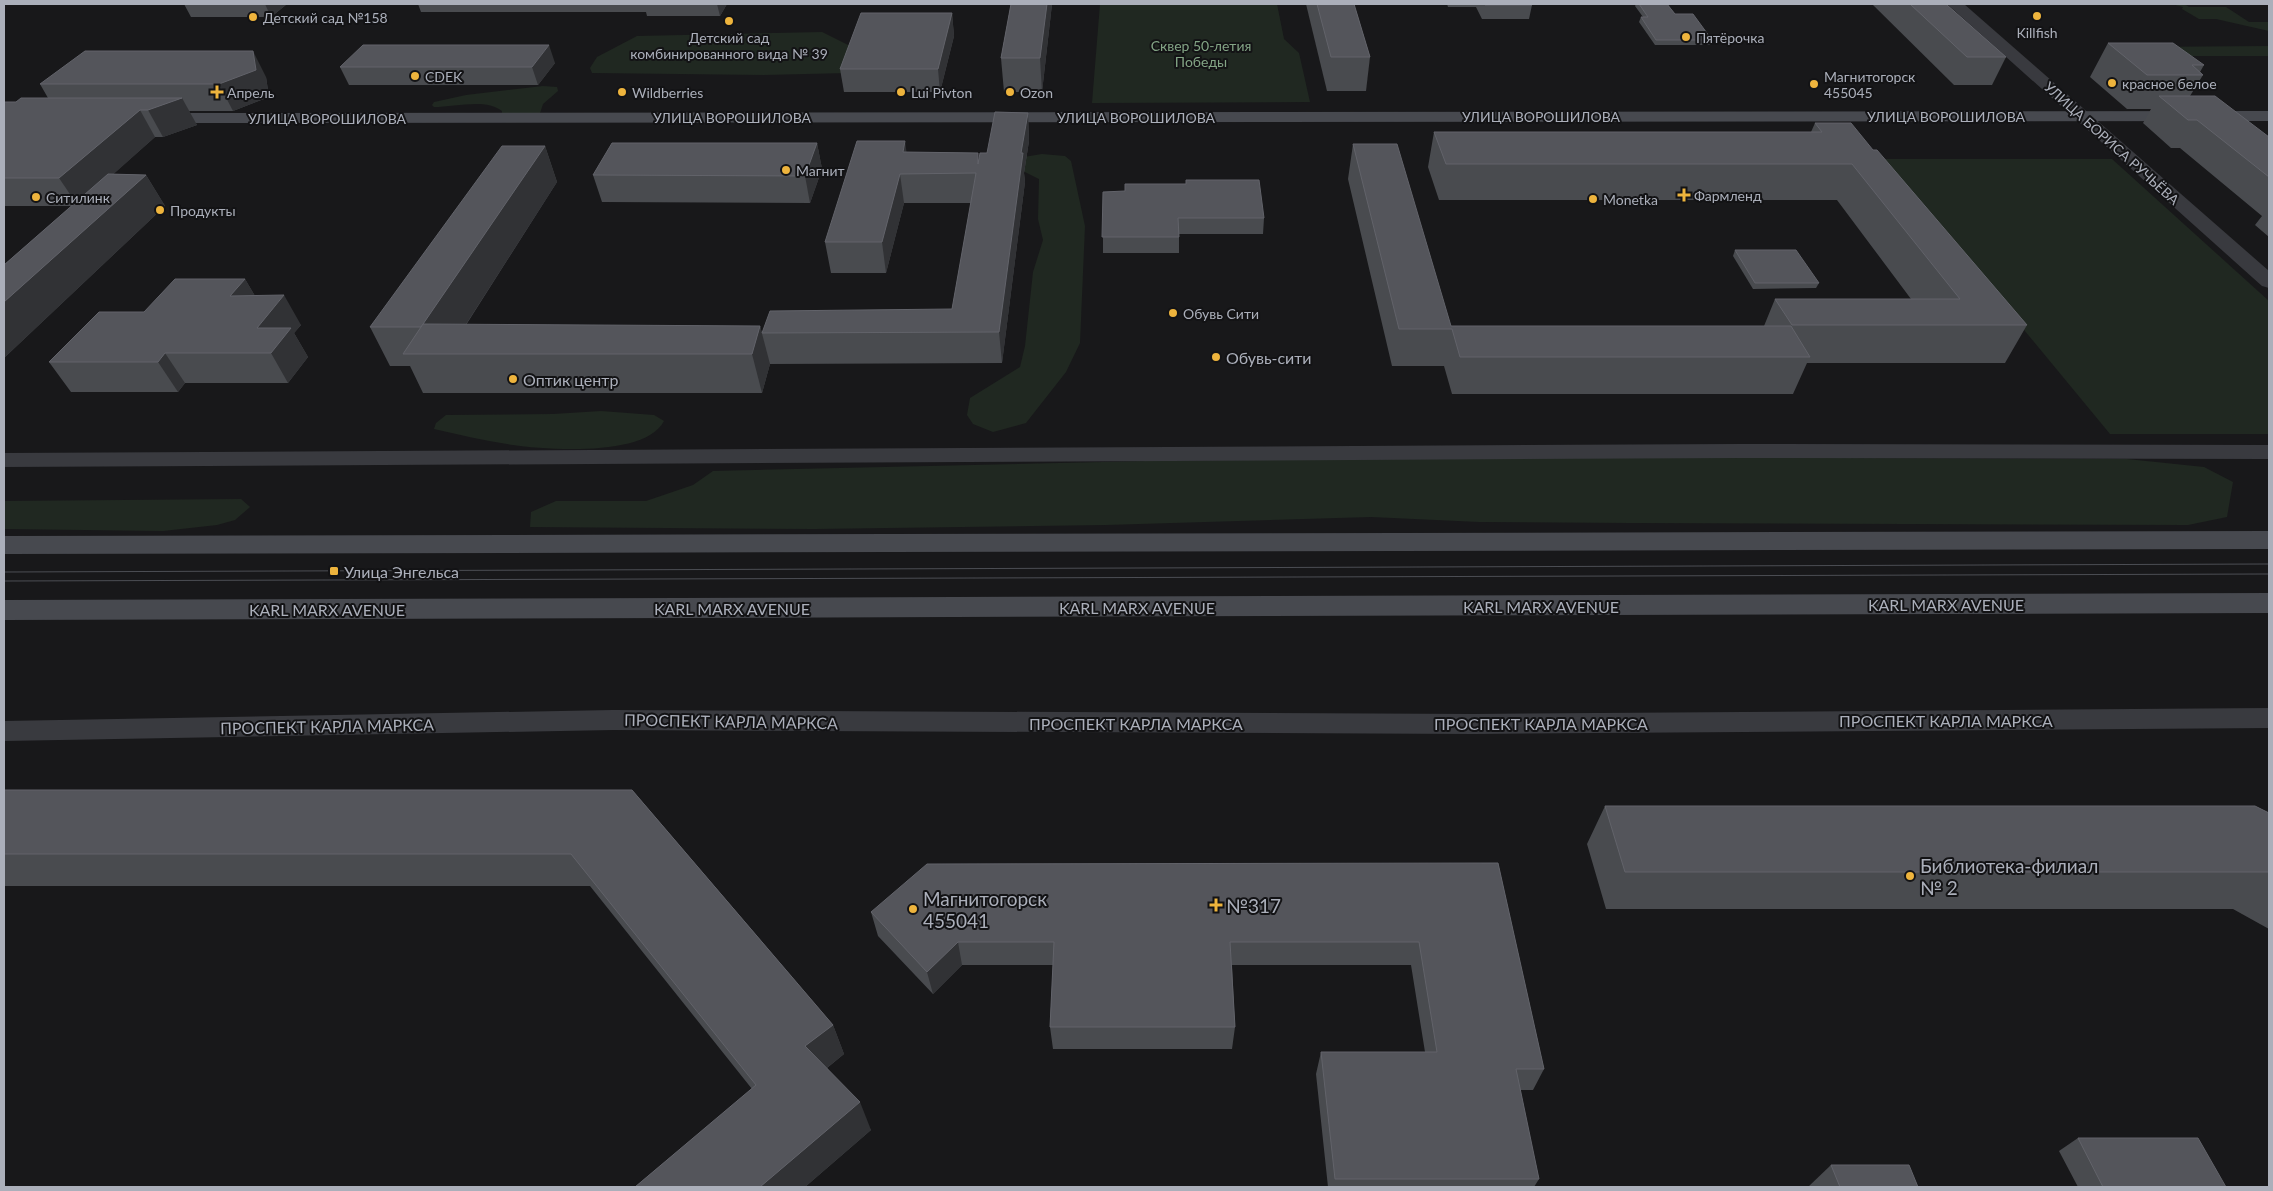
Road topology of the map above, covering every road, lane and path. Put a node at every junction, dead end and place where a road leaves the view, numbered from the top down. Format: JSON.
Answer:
{"nodes":[{"id":1,"x":1955,"y":4,"type":"edge"},
{"id":2,"x":2082,"y":115,"type":"junction"},
{"id":3,"x":2269,"y":116,"type":"edge"},
{"id":4,"x":142,"y":118,"type":"edge"},
{"id":5,"x":2269,"y":282,"type":"edge"},
{"id":6,"x":2269,"y":452,"type":"edge"},
{"id":7,"x":4,"y":460,"type":"edge"},
{"id":8,"x":2269,"y":540,"type":"edge"},
{"id":9,"x":4,"y":545,"type":"edge"},
{"id":10,"x":2269,"y":603,"type":"edge"},
{"id":11,"x":4,"y":610,"type":"edge"},
{"id":12,"x":2269,"y":718,"type":"edge"},
{"id":13,"x":4,"y":731,"type":"edge"}],
"edges":[{"from":1,"to":2,"type":"street","name":"УЛИЦА БОРИСА РУЧЬЁВА"},
{"from":2,"to":3,"type":"main road","name":"УЛИЦА ВОРОШИЛОВА"},
{"from":2,"to":4,"type":"main road","name":"УЛИЦА ВОРОШИЛОВА"},
{"from":2,"to":5,"type":"street","name":"УЛИЦА БОРИСА РУЧЬЁВА"},
{"from":6,"to":7,"type":"street"},
{"from":8,"to":9,"type":"main road"},
{"from":10,"to":11,"type":"main road","name":"KARL MARX AVENUE"},
{"from":12,"to":13,"type":"street","name":"ПРОСПЕКТ КАРЛА МАРКСА"}]}
